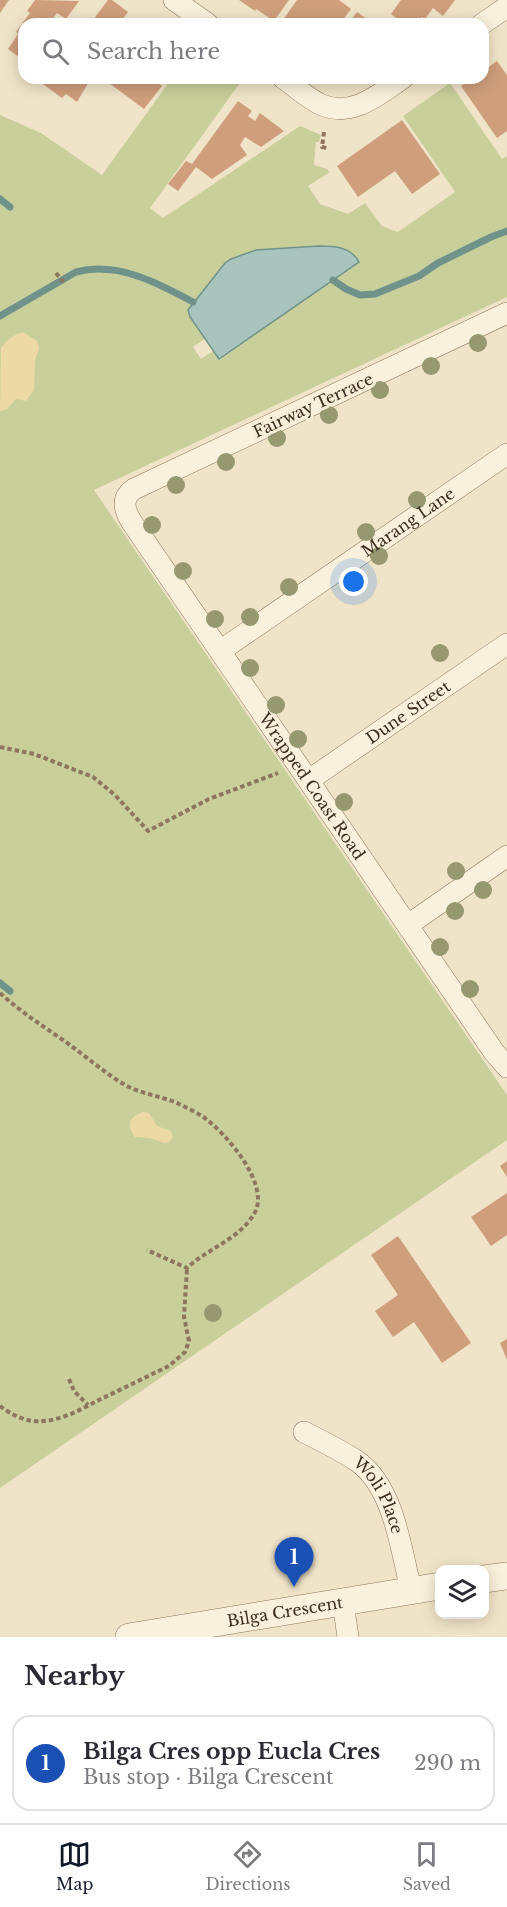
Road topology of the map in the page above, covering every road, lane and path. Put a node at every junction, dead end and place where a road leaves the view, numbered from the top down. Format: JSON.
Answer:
{"nodes":[{"id":1,"x":174,"y":0,"type":"edge"},
{"id":2,"x":501,"y":5,"type":"edge"},
{"id":3,"x":200,"y":18,"type":"edge"},
{"id":4,"x":488,"y":18,"type":"edge"},
{"id":5,"x":292,"y":84,"type":"edge"},
{"id":6,"x":394,"y":84,"type":"edge"},
{"id":7,"x":324,"y":132,"type":"dead end"},
{"id":8,"x":327,"y":148,"type":"dead end"},
{"id":9,"x":56,"y":273,"type":"dead end"},
{"id":10,"x":64,"y":284,"type":"dead end"},
{"id":11,"x":507,"y":313,"type":"edge"},
{"id":12,"x":507,"y":454,"type":"edge"},
{"id":13,"x":125,"y":501,"type":"joint"},
{"id":14,"x":507,"y":644,"type":"edge"},
{"id":15,"x":220,"y":651,"type":"junction"},
{"id":16,"x":0,"y":747,"type":"edge"},
{"id":17,"x":286,"y":768,"type":"dead end"},
{"id":18,"x":309,"y":780,"type":"junction"},
{"id":19,"x":507,"y":856,"type":"edge"},
{"id":20,"x":408,"y":925,"type":"junction"},
{"id":21,"x":0,"y":993,"type":"edge"},
{"id":22,"x":507,"y":1067,"type":"edge"},
{"id":23,"x":147,"y":1250,"type":"dead end"},
{"id":24,"x":187,"y":1268,"type":"junction"},
{"id":25,"x":69,"y":1379,"type":"dead end"},
{"id":26,"x":88,"y":1405,"type":"junction"},
{"id":27,"x":0,"y":1406,"type":"edge"},
{"id":28,"x":304,"y":1432,"type":"dead end"},
{"id":29,"x":507,"y":1576,"type":"edge"},
{"id":30,"x":489,"y":1578,"type":"edge"},
{"id":31,"x":435,"y":1587,"type":"edge"},
{"id":32,"x":411,"y":1590,"type":"junction"},
{"id":33,"x":343,"y":1602,"type":"junction"},
{"id":34,"x":129,"y":1637,"type":"edge"},
{"id":35,"x":348,"y":1637,"type":"edge"}],
"edges":[{"from":1,"to":3,"type":"street"},
{"from":2,"to":4,"type":"street"},
{"from":5,"to":6,"type":"street"},
{"from":7,"to":8,"type":"path"},
{"from":9,"to":10,"type":"path"},
{"from":11,"to":13,"type":"street","name":"Fairway Terrace"},
{"from":12,"to":15,"type":"street","name":"Marang Lane"},
{"from":13,"to":15,"type":"street","name":"Wrapped Coast Road"},
{"from":14,"to":18,"type":"street","name":"Dune Street"},
{"from":15,"to":18,"type":"street","name":"Wrapped Coast Road"},
{"from":16,"to":17,"type":"path"},
{"from":18,"to":20,"type":"street","name":"Wrapped Coast Road"},
{"from":19,"to":20,"type":"street"},
{"from":20,"to":22,"type":"street","name":"Wrapped Coast Road"},
{"from":21,"to":24,"type":"path"},
{"from":23,"to":24,"type":"path"},
{"from":24,"to":26,"type":"path"},
{"from":25,"to":26,"type":"path"},
{"from":26,"to":27,"type":"path"},
{"from":28,"to":32,"type":"street","name":"Woli Place"},
{"from":29,"to":30,"type":"street"},
{"from":31,"to":32,"type":"street","name":"Bilga Crescent"},
{"from":32,"to":33,"type":"street","name":"Bilga Crescent"},
{"from":33,"to":34,"type":"street","name":"Bilga Crescent"},
{"from":33,"to":35,"type":"street"}]}
